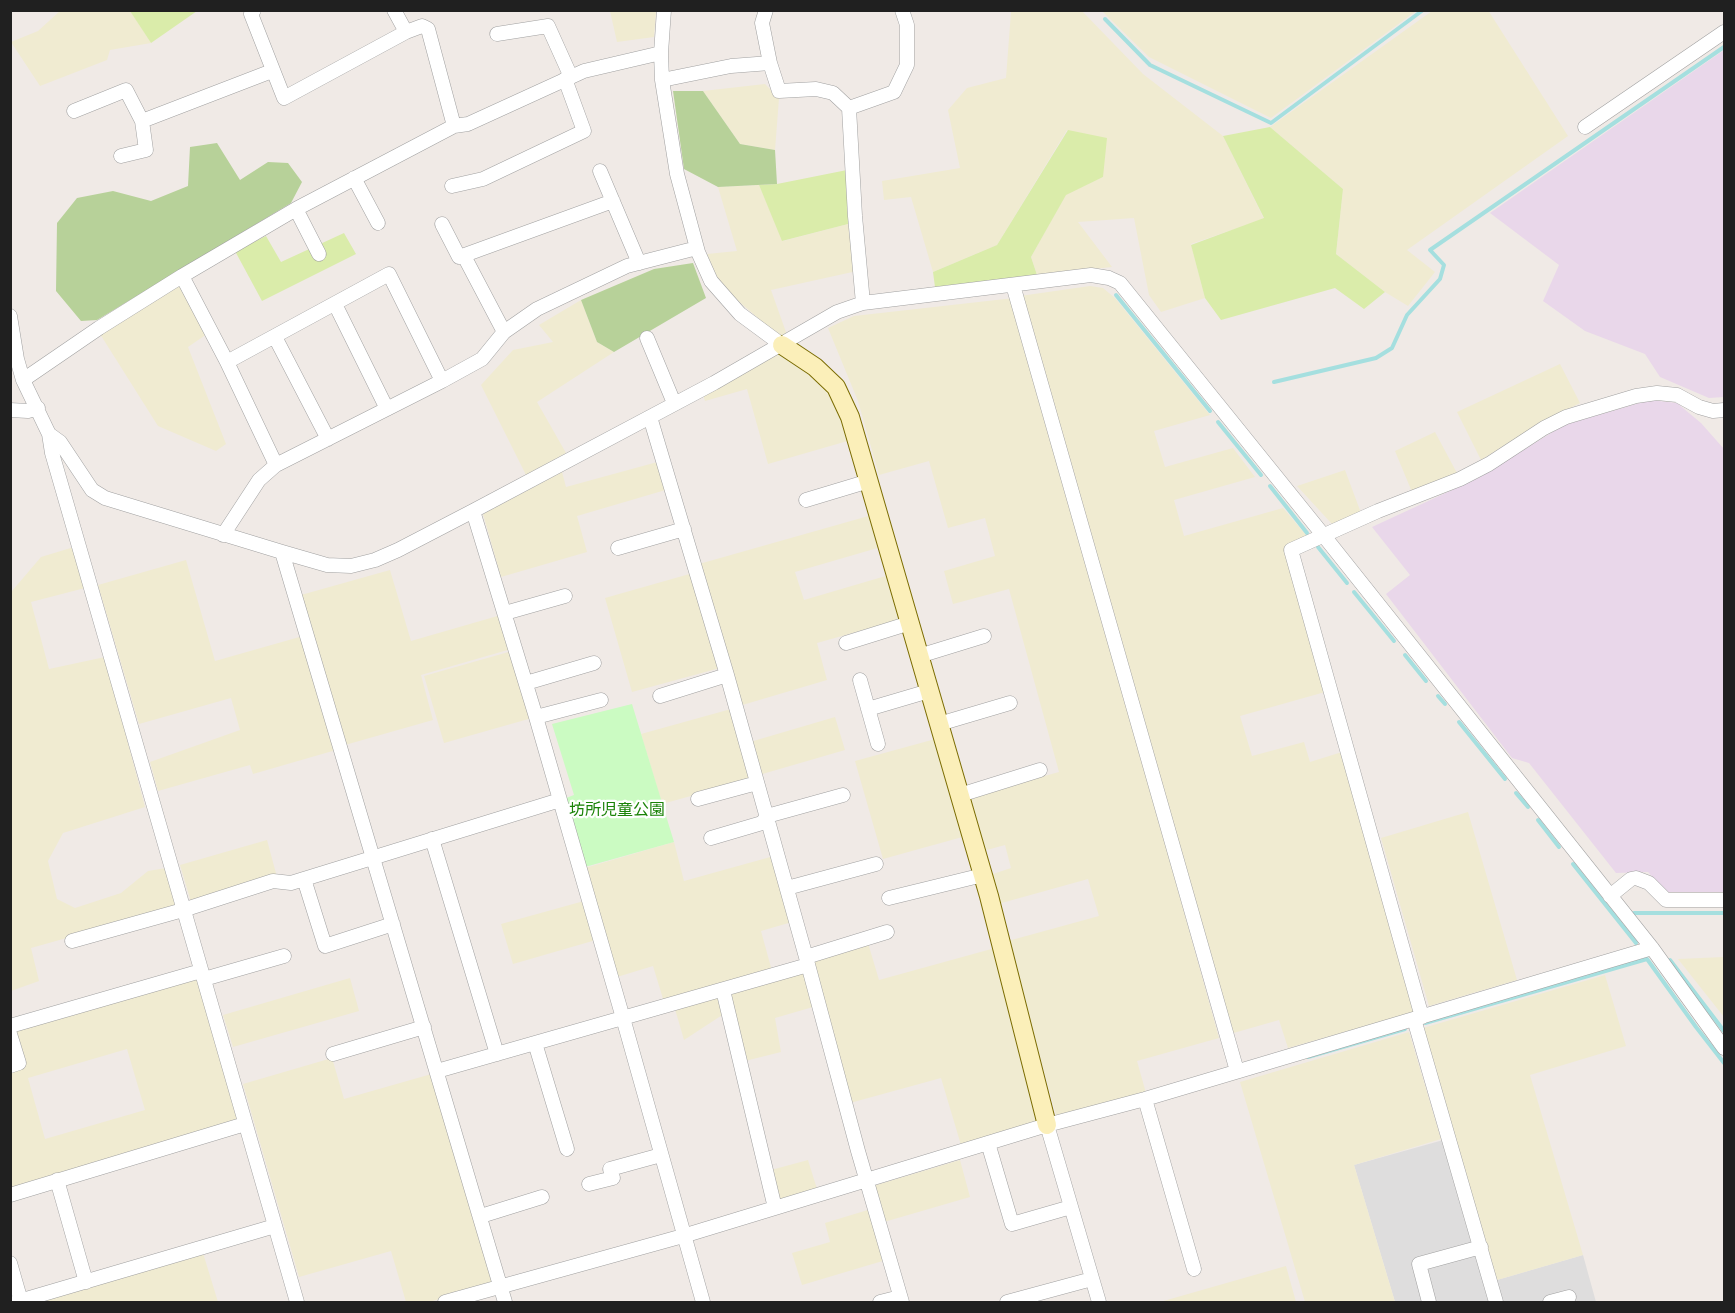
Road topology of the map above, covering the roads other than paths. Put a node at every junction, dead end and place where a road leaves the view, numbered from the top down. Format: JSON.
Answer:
{"nodes":[{"id":1,"x":254,"y":10,"type":"edge"},
{"id":2,"x":394,"y":10,"type":"edge"},
{"id":3,"x":664,"y":10,"type":"edge"},
{"id":4,"x":766,"y":10,"type":"edge"},
{"id":5,"x":902,"y":10,"type":"edge"},
{"id":6,"x":406,"y":32,"type":"junction"},
{"id":7,"x":1725,"y":32,"type":"edge"},
{"id":8,"x":497,"y":34,"type":"dead end"},
{"id":9,"x":661,"y":53,"type":"junction"},
{"id":10,"x":770,"y":63,"type":"junction"},
{"id":11,"x":272,"y":71,"type":"junction"},
{"id":12,"x":568,"y":78,"type":"junction"},
{"id":13,"x":662,"y":80,"type":"junction"},
{"id":14,"x":849,"y":108,"type":"junction"},
{"id":15,"x":74,"y":111,"type":"dead end"},
{"id":16,"x":142,"y":121,"type":"junction"},
{"id":17,"x":454,"y":126,"type":"junction"},
{"id":18,"x":1585,"y":127,"type":"dead end"},
{"id":19,"x":121,"y":156,"type":"dead end"},
{"id":20,"x":600,"y":171,"type":"dead end"},
{"id":21,"x":354,"y":178,"type":"junction"},
{"id":22,"x":452,"y":186,"type":"dead end"},
{"id":23,"x":613,"y":201,"type":"junction"},
{"id":24,"x":296,"y":209,"type":"junction"},
{"id":25,"x":378,"y":223,"type":"dead end"},
{"id":26,"x":442,"y":224,"type":"dead end"},
{"id":27,"x":697,"y":248,"type":"junction"},
{"id":28,"x":319,"y":254,"type":"dead end"},
{"id":29,"x":464,"y":256,"type":"junction"},
{"id":30,"x":639,"y":262,"type":"junction"},
{"id":31,"x":182,"y":276,"type":"junction"},
{"id":32,"x":1013,"y":285,"type":"junction"},
{"id":33,"x":863,"y":303,"type":"junction"},
{"id":34,"x":335,"y":304,"type":"junction"},
{"id":35,"x":10,"y":316,"type":"edge"},
{"id":36,"x":504,"y":332,"type":"junction"},
{"id":37,"x":275,"y":337,"type":"junction"},
{"id":38,"x":646,"y":338,"type":"dead end"},
{"id":39,"x":782,"y":345,"type":"junction"},
{"id":40,"x":227,"y":362,"type":"junction"},
{"id":41,"x":23,"y":380,"type":"junction"},
{"id":42,"x":442,"y":381,"type":"junction"},
{"id":43,"x":674,"y":403,"type":"junction"},
{"id":44,"x":38,"y":408,"type":"junction"},
{"id":45,"x":387,"y":409,"type":"junction"},
{"id":46,"x":10,"y":410,"type":"edge"},
{"id":47,"x":1725,"y":410,"type":"edge"},
{"id":48,"x":651,"y":417,"type":"junction"},
{"id":49,"x":49,"y":434,"type":"junction"},
{"id":50,"x":328,"y":439,"type":"junction"},
{"id":51,"x":276,"y":465,"type":"junction"},
{"id":52,"x":869,"y":481,"type":"junction"},
{"id":53,"x":806,"y":500,"type":"dead end"},
{"id":54,"x":473,"y":511,"type":"junction"},
{"id":55,"x":684,"y":529,"type":"junction"},
{"id":56,"x":222,"y":535,"type":"junction"},
{"id":57,"x":1324,"y":536,"type":"junction"},
{"id":58,"x":618,"y":548,"type":"dead end"},
{"id":59,"x":282,"y":552,"type":"junction"},
{"id":60,"x":564,"y":596,"type":"dead end"},
{"id":61,"x":505,"y":614,"type":"junction"},
{"id":62,"x":910,"y":623,"type":"junction"},
{"id":63,"x":984,"y":636,"type":"dead end"},
{"id":64,"x":846,"y":643,"type":"dead end"},
{"id":65,"x":919,"y":656,"type":"junction"},
{"id":66,"x":594,"y":663,"type":"dead end"},
{"id":67,"x":727,"y":675,"type":"junction"},
{"id":68,"x":860,"y":680,"type":"dead end"},
{"id":69,"x":526,"y":683,"type":"junction"},
{"id":70,"x":929,"y":691,"type":"junction"},
{"id":71,"x":660,"y":696,"type":"dead end"},
{"id":72,"x":601,"y":700,"type":"dead end"},
{"id":73,"x":1010,"y":703,"type":"dead end"},
{"id":74,"x":868,"y":709,"type":"junction"},
{"id":75,"x":536,"y":717,"type":"junction"},
{"id":76,"x":939,"y":724,"type":"junction"},
{"id":77,"x":878,"y":744,"type":"dead end"},
{"id":78,"x":1040,"y":770,"type":"dead end"},
{"id":79,"x":758,"y":783,"type":"junction"},
{"id":80,"x":843,"y":795,"type":"dead end"},
{"id":81,"x":960,"y":795,"type":"junction"},
{"id":82,"x":699,"y":799,"type":"dead end"},
{"id":83,"x":560,"y":800,"type":"junction"},
{"id":84,"x":767,"y":816,"type":"junction"},
{"id":85,"x":711,"y":838,"type":"dead end"},
{"id":86,"x":432,"y":839,"type":"junction"},
{"id":87,"x":373,"y":857,"type":"junction"},
{"id":88,"x":876,"y":864,"type":"dead end"},
{"id":89,"x":983,"y":875,"type":"junction"},
{"id":90,"x":304,"y":879,"type":"junction"},
{"id":91,"x":787,"y":888,"type":"junction"},
{"id":92,"x":1610,"y":896,"type":"junction"},
{"id":93,"x":889,"y":898,"type":"dead end"},
{"id":94,"x":1725,"y":900,"type":"edge"},
{"id":95,"x":183,"y":909,"type":"junction"},
{"id":96,"x":393,"y":924,"type":"junction"},
{"id":97,"x":887,"y":932,"type":"dead end"},
{"id":98,"x":72,"y":940,"type":"dead end"},
{"id":99,"x":1652,"y":948,"type":"junction"},
{"id":100,"x":284,"y":956,"type":"dead end"},
{"id":101,"x":808,"y":961,"type":"junction"},
{"id":102,"x":202,"y":975,"type":"junction"},
{"id":103,"x":723,"y":990,"type":"junction"},
{"id":104,"x":623,"y":1018,"type":"junction"},
{"id":105,"x":1418,"y":1018,"type":"junction"},
{"id":106,"x":10,"y":1026,"type":"edge"},
{"id":107,"x":424,"y":1027,"type":"junction"},
{"id":108,"x":10,"y":1034,"type":"edge"},
{"id":109,"x":535,"y":1043,"type":"junction"},
{"id":110,"x":1725,"y":1048,"type":"edge"},
{"id":111,"x":333,"y":1054,"type":"dead end"},
{"id":112,"x":497,"y":1054,"type":"junction"},
{"id":113,"x":10,"y":1066,"type":"edge"},
{"id":114,"x":437,"y":1071,"type":"junction"},
{"id":115,"x":1237,"y":1071,"type":"junction"},
{"id":116,"x":1145,"y":1099,"type":"junction"},
{"id":117,"x":245,"y":1124,"type":"junction"},
{"id":118,"x":1047,"y":1125,"type":"junction"},
{"id":119,"x":988,"y":1143,"type":"junction"},
{"id":120,"x":567,"y":1149,"type":"dead end"},
{"id":121,"x":661,"y":1155,"type":"junction"},
{"id":122,"x":57,"y":1180,"type":"junction"},
{"id":123,"x":867,"y":1180,"type":"junction"},
{"id":124,"x":589,"y":1184,"type":"dead end"},
{"id":125,"x":10,"y":1194,"type":"edge"},
{"id":126,"x":542,"y":1197,"type":"dead end"},
{"id":127,"x":1071,"y":1207,"type":"junction"},
{"id":128,"x":775,"y":1208,"type":"junction"},
{"id":129,"x":481,"y":1216,"type":"junction"},
{"id":130,"x":275,"y":1226,"type":"junction"},
{"id":131,"x":683,"y":1236,"type":"junction"},
{"id":132,"x":1481,"y":1247,"type":"junction"},
{"id":133,"x":10,"y":1263,"type":"edge"},
{"id":134,"x":1194,"y":1269,"type":"dead end"},
{"id":135,"x":1092,"y":1279,"type":"junction"},
{"id":136,"x":86,"y":1282,"type":"junction"},
{"id":137,"x":501,"y":1287,"type":"junction"},
{"id":138,"x":1569,"y":1297,"type":"dead end"},
{"id":139,"x":901,"y":1300,"type":"edge"},
{"id":140,"x":19,"y":1302,"type":"edge"},
{"id":141,"x":297,"y":1302,"type":"edge"},
{"id":142,"x":445,"y":1302,"type":"edge"},
{"id":143,"x":505,"y":1302,"type":"edge"},
{"id":144,"x":702,"y":1302,"type":"edge"},
{"id":145,"x":880,"y":1302,"type":"edge"},
{"id":146,"x":1007,"y":1302,"type":"edge"},
{"id":147,"x":1099,"y":1302,"type":"edge"},
{"id":148,"x":1429,"y":1302,"type":"edge"},
{"id":149,"x":1496,"y":1302,"type":"edge"},
{"id":150,"x":1550,"y":1302,"type":"edge"}],
"edges":[{"from":1,"to":11,"type":"street"},
{"from":2,"to":6,"type":"street"},
{"from":3,"to":9,"type":"street"},
{"from":4,"to":10,"type":"street"},
{"from":5,"to":14,"type":"street"},
{"from":6,"to":11,"type":"street"},
{"from":6,"to":17,"type":"street"},
{"from":7,"to":18,"type":"street"},
{"from":8,"to":12,"type":"street"},
{"from":9,"to":12,"type":"street"},
{"from":9,"to":13,"type":"street"},
{"from":10,"to":13,"type":"street"},
{"from":10,"to":14,"type":"street"},
{"from":11,"to":16,"type":"street"},
{"from":12,"to":17,"type":"street"},
{"from":12,"to":22,"type":"street"},
{"from":13,"to":27,"type":"street"},
{"from":14,"to":33,"type":"street"},
{"from":15,"to":16,"type":"street"},
{"from":16,"to":19,"type":"street"},
{"from":17,"to":21,"type":"street"},
{"from":20,"to":23,"type":"street"},
{"from":21,"to":24,"type":"street"},
{"from":21,"to":25,"type":"street"},
{"from":23,"to":29,"type":"street"},
{"from":23,"to":30,"type":"street"},
{"from":24,"to":28,"type":"street"},
{"from":24,"to":31,"type":"street"},
{"from":26,"to":29,"type":"street"},
{"from":27,"to":30,"type":"street"},
{"from":27,"to":39,"type":"street"},
{"from":29,"to":36,"type":"street"},
{"from":30,"to":36,"type":"street"},
{"from":31,"to":40,"type":"street"},
{"from":31,"to":41,"type":"street"},
{"from":32,"to":33,"type":"street"},
{"from":32,"to":57,"type":"street"},
{"from":32,"to":115,"type":"street"},
{"from":33,"to":39,"type":"street"},
{"from":34,"to":37,"type":"street"},
{"from":34,"to":42,"type":"street"},
{"from":34,"to":45,"type":"street"},
{"from":35,"to":41,"type":"street"},
{"from":36,"to":42,"type":"street"},
{"from":37,"to":40,"type":"street"},
{"from":37,"to":50,"type":"street"},
{"from":38,"to":43,"type":"street"},
{"from":39,"to":43,"type":"street"},
{"from":39,"to":52,"type":"street"},
{"from":40,"to":51,"type":"street"},
{"from":41,"to":44,"type":"street"},
{"from":42,"to":45,"type":"street"},
{"from":43,"to":48,"type":"street"},
{"from":44,"to":46,"type":"street"},
{"from":44,"to":49,"type":"street"},
{"from":45,"to":50,"type":"street"},
{"from":47,"to":57,"type":"street"},
{"from":48,"to":54,"type":"street"},
{"from":48,"to":55,"type":"street"},
{"from":49,"to":56,"type":"street"},
{"from":49,"to":95,"type":"street"},
{"from":50,"to":51,"type":"street"},
{"from":51,"to":56,"type":"street"},
{"from":52,"to":53,"type":"street"},
{"from":52,"to":62,"type":"street"},
{"from":54,"to":59,"type":"street"},
{"from":54,"to":61,"type":"street"},
{"from":55,"to":58,"type":"street"},
{"from":55,"to":67,"type":"street"},
{"from":56,"to":59,"type":"street"},
{"from":57,"to":92,"type":"street"},
{"from":57,"to":105,"type":"street"},
{"from":59,"to":87,"type":"street"},
{"from":60,"to":61,"type":"street"},
{"from":61,"to":69,"type":"street"},
{"from":62,"to":64,"type":"street"},
{"from":62,"to":65,"type":"street"},
{"from":63,"to":65,"type":"street"},
{"from":65,"to":70,"type":"street"},
{"from":66,"to":69,"type":"street"},
{"from":67,"to":71,"type":"street"},
{"from":67,"to":79,"type":"street"},
{"from":68,"to":74,"type":"street"},
{"from":69,"to":75,"type":"street"},
{"from":70,"to":74,"type":"street"},
{"from":70,"to":76,"type":"street"},
{"from":72,"to":75,"type":"street"},
{"from":73,"to":76,"type":"street"},
{"from":74,"to":77,"type":"street"},
{"from":75,"to":83,"type":"street"},
{"from":76,"to":81,"type":"street"},
{"from":78,"to":81,"type":"street"},
{"from":79,"to":82,"type":"street"},
{"from":79,"to":84,"type":"street"},
{"from":80,"to":84,"type":"street"},
{"from":81,"to":89,"type":"street"},
{"from":83,"to":86,"type":"street"},
{"from":83,"to":104,"type":"street"},
{"from":84,"to":85,"type":"street"},
{"from":84,"to":91,"type":"street"},
{"from":86,"to":87,"type":"street"},
{"from":86,"to":112,"type":"street"},
{"from":87,"to":90,"type":"street"},
{"from":87,"to":96,"type":"street"},
{"from":88,"to":91,"type":"street"},
{"from":89,"to":93,"type":"street"},
{"from":89,"to":118,"type":"street"},
{"from":90,"to":95,"type":"street"},
{"from":90,"to":96,"type":"street"},
{"from":91,"to":101,"type":"street"},
{"from":92,"to":94,"type":"street"},
{"from":92,"to":99,"type":"street"},
{"from":95,"to":98,"type":"street"},
{"from":95,"to":102,"type":"street"},
{"from":96,"to":107,"type":"street"},
{"from":97,"to":101,"type":"street"},
{"from":99,"to":105,"type":"street"},
{"from":99,"to":110,"type":"street"},
{"from":100,"to":102,"type":"street"},
{"from":101,"to":103,"type":"street"},
{"from":101,"to":123,"type":"street"},
{"from":102,"to":106,"type":"street"},
{"from":102,"to":117,"type":"street"},
{"from":103,"to":104,"type":"street"},
{"from":103,"to":128,"type":"street"},
{"from":104,"to":109,"type":"street"},
{"from":104,"to":121,"type":"street"},
{"from":105,"to":115,"type":"street"},
{"from":105,"to":132,"type":"street"},
{"from":107,"to":111,"type":"street"},
{"from":107,"to":114,"type":"street"},
{"from":108,"to":113,"type":"street"},
{"from":109,"to":112,"type":"street"},
{"from":109,"to":120,"type":"street"},
{"from":112,"to":114,"type":"street"},
{"from":114,"to":129,"type":"street"},
{"from":115,"to":116,"type":"street"},
{"from":116,"to":118,"type":"street"},
{"from":116,"to":134,"type":"street"},
{"from":117,"to":122,"type":"street"},
{"from":117,"to":130,"type":"street"},
{"from":118,"to":119,"type":"street"},
{"from":118,"to":127,"type":"street"},
{"from":119,"to":123,"type":"street"},
{"from":119,"to":127,"type":"street"},
{"from":121,"to":124,"type":"street"},
{"from":121,"to":131,"type":"street"},
{"from":122,"to":125,"type":"street"},
{"from":122,"to":136,"type":"street"},
{"from":123,"to":128,"type":"street"},
{"from":123,"to":139,"type":"street"},
{"from":126,"to":129,"type":"street"},
{"from":127,"to":135,"type":"street"},
{"from":128,"to":131,"type":"street"},
{"from":129,"to":137,"type":"street"},
{"from":130,"to":136,"type":"street"},
{"from":130,"to":141,"type":"street"},
{"from":131,"to":137,"type":"street"},
{"from":131,"to":144,"type":"street"},
{"from":132,"to":148,"type":"street"},
{"from":132,"to":149,"type":"street"},
{"from":133,"to":140,"type":"street"},
{"from":135,"to":146,"type":"street"},
{"from":135,"to":147,"type":"street"},
{"from":136,"to":140,"type":"street"},
{"from":137,"to":142,"type":"street"},
{"from":137,"to":143,"type":"street"},
{"from":138,"to":150,"type":"street"},
{"from":139,"to":145,"type":"street"}]}
